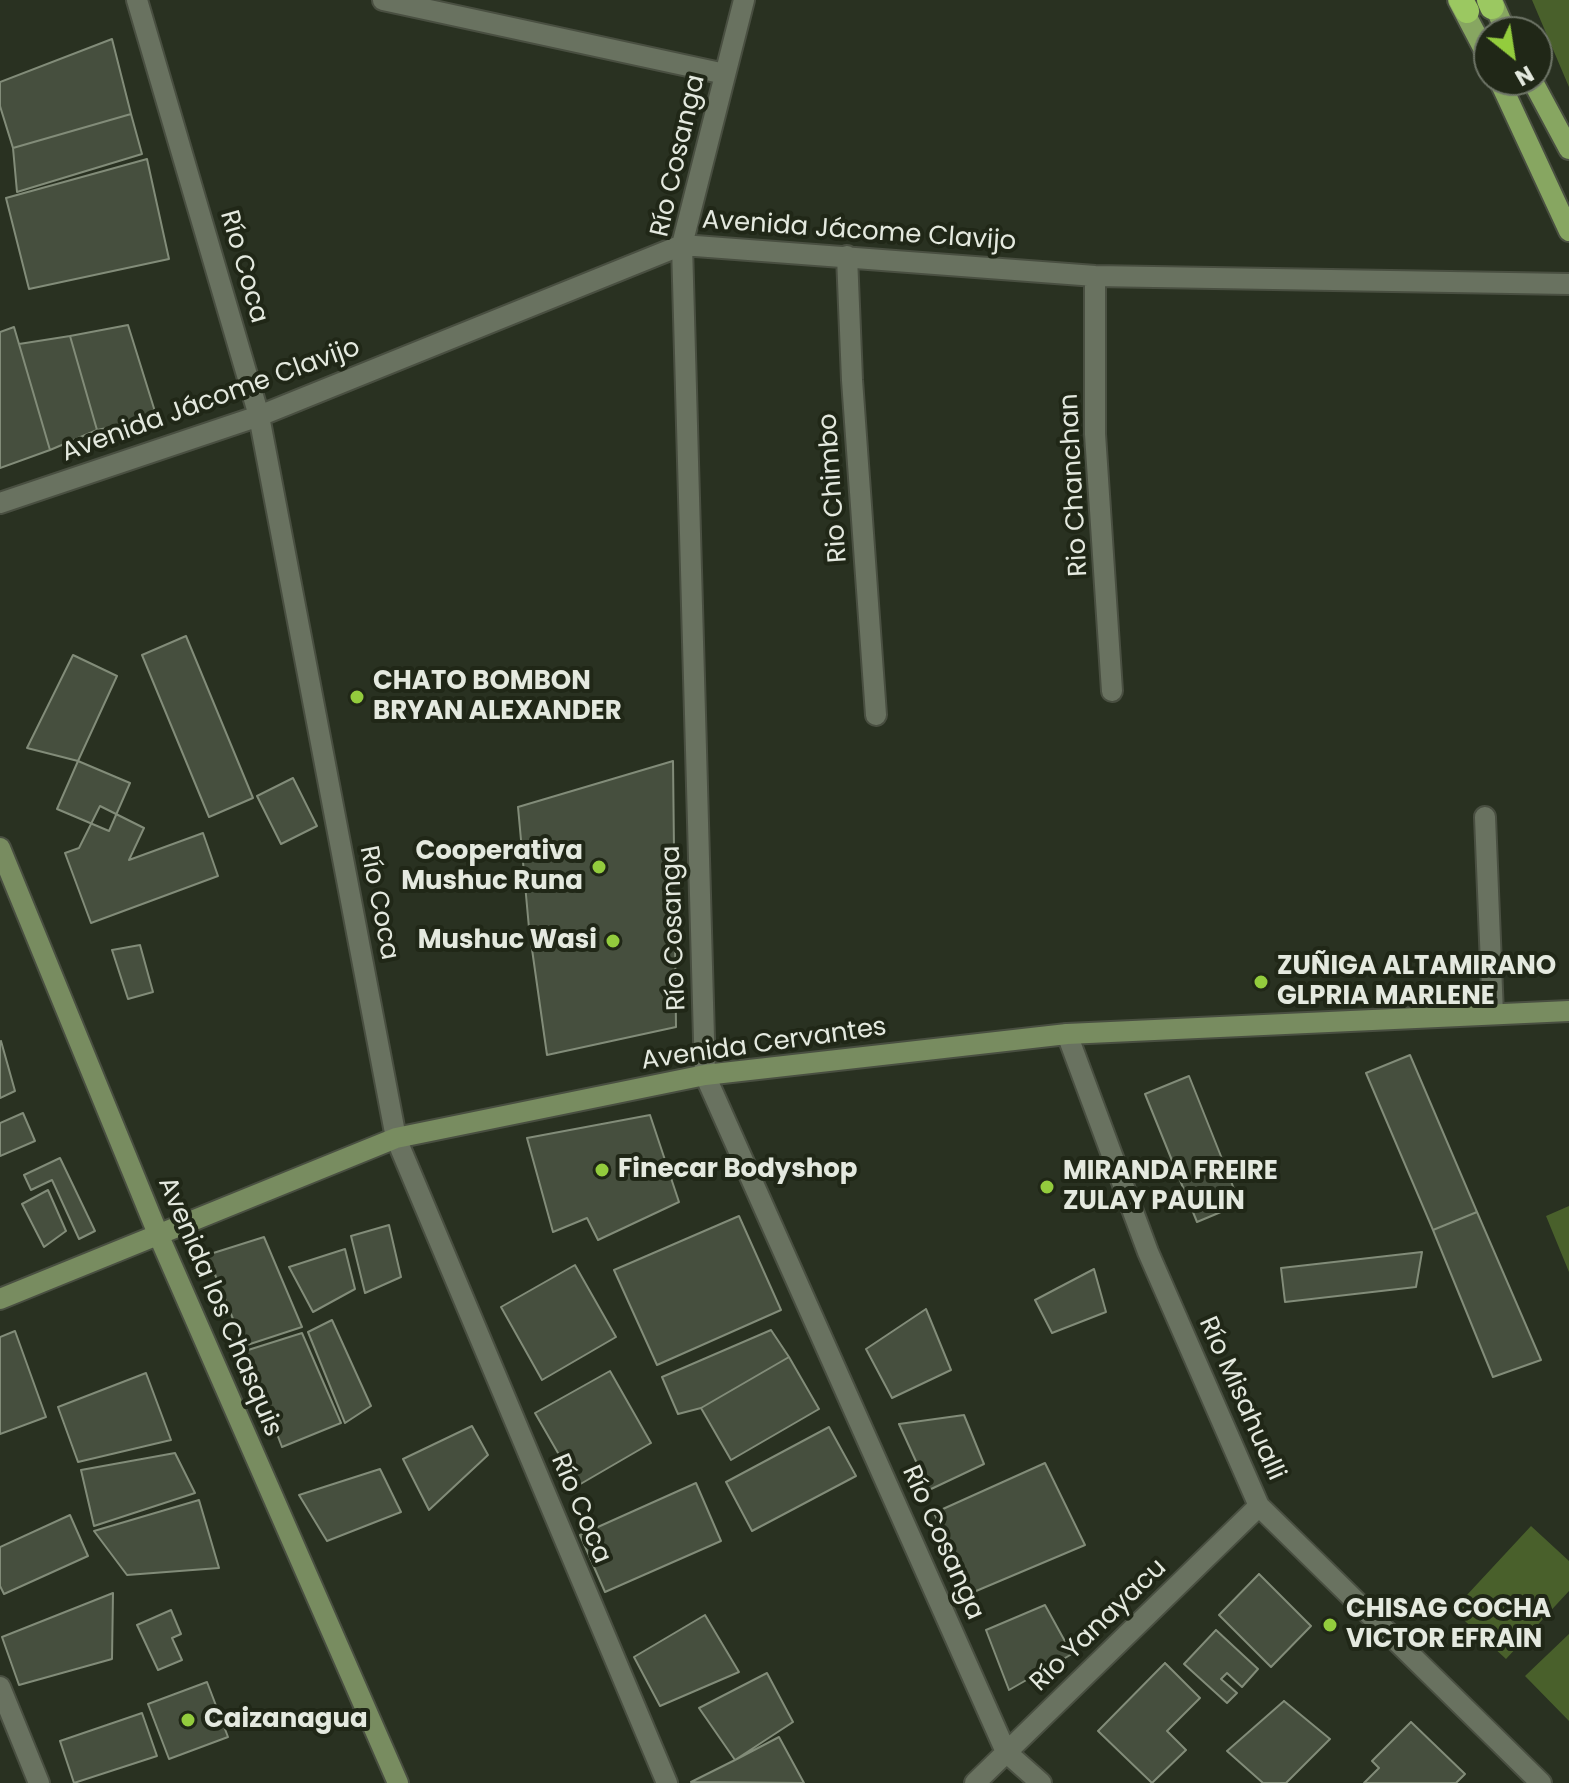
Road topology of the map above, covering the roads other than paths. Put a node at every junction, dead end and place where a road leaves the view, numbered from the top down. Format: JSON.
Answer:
{"nodes":[{"id":1,"x":137,"y":0,"type":"edge"},
{"id":2,"x":383,"y":0,"type":"edge"},
{"id":3,"x":744,"y":0,"type":"edge"},
{"id":4,"x":725,"y":74,"type":"junction"},
{"id":5,"x":1506,"y":96,"type":"edge"},
{"id":6,"x":1541,"y":96,"type":"edge"},
{"id":7,"x":1569,"y":149,"type":"edge"},
{"id":8,"x":1569,"y":231,"type":"edge"},
{"id":9,"x":682,"y":245,"type":"junction"},
{"id":10,"x":847,"y":256,"type":"junction"},
{"id":11,"x":1095,"y":276,"type":"junction"},
{"id":12,"x":1569,"y":284,"type":"edge"},
{"id":13,"x":259,"y":416,"type":"junction"},
{"id":14,"x":0,"y":503,"type":"edge"},
{"id":15,"x":1112,"y":691,"type":"dead end"},
{"id":16,"x":876,"y":715,"type":"dead end"},
{"id":17,"x":1485,"y":817,"type":"dead end"},
{"id":18,"x":0,"y":848,"type":"edge"},
{"id":19,"x":1569,"y":1011,"type":"edge"},
{"id":20,"x":1493,"y":1014,"type":"junction"},
{"id":21,"x":1067,"y":1034,"type":"junction"},
{"id":22,"x":705,"y":1075,"type":"junction"},
{"id":23,"x":396,"y":1138,"type":"junction"},
{"id":24,"x":158,"y":1234,"type":"junction"},
{"id":25,"x":0,"y":1299,"type":"edge"},
{"id":26,"x":1259,"y":1506,"type":"junction"},
{"id":27,"x":0,"y":1687,"type":"edge"},
{"id":28,"x":1006,"y":1752,"type":"junction"},
{"id":29,"x":39,"y":1783,"type":"edge"},
{"id":30,"x":398,"y":1783,"type":"edge"},
{"id":31,"x":667,"y":1783,"type":"edge"},
{"id":32,"x":975,"y":1783,"type":"edge"},
{"id":33,"x":1041,"y":1783,"type":"edge"},
{"id":34,"x":1541,"y":1783,"type":"edge"}],
"edges":[{"from":1,"to":13,"type":"street","name":"Río Coca"},
{"from":2,"to":4,"type":"street"},
{"from":3,"to":4,"type":"street","name":"Río Cosanga"},
{"from":4,"to":9,"type":"street","name":"Río Cosanga"},
{"from":5,"to":8,"type":"main road"},
{"from":6,"to":7,"type":"main road"},
{"from":9,"to":10,"type":"street","name":"Avenida Jácome Clavijo"},
{"from":9,"to":13,"type":"street","name":"Avenida Jácome Clavijo"},
{"from":9,"to":22,"type":"street","name":"Río Cosanga"},
{"from":10,"to":11,"type":"street","name":"Avenida Jácome Clavijo"},
{"from":10,"to":16,"type":"street","name":"Rio Chimbo"},
{"from":11,"to":12,"type":"street","name":"Avenida Jácome Clavijo"},
{"from":11,"to":15,"type":"street","name":"Rio Chanchan"},
{"from":13,"to":14,"type":"street","name":"Avenida Jácome Clavijo"},
{"from":13,"to":23,"type":"street","name":"Río Coca"},
{"from":17,"to":20,"type":"street"},
{"from":18,"to":24,"type":"street","name":"Avenida los Chasquis"},
{"from":19,"to":20,"type":"street","name":"Avenida Cervantes"},
{"from":20,"to":21,"type":"street","name":"Avenida Cervantes"},
{"from":21,"to":22,"type":"street","name":"Avenida Cervantes"},
{"from":21,"to":26,"type":"street","name":"Río Misahualli"},
{"from":22,"to":23,"type":"street","name":"Avenida Cervantes"},
{"from":22,"to":28,"type":"street","name":"Río Cosanga"},
{"from":23,"to":24,"type":"street","name":"Avenida Cervantes"},
{"from":23,"to":31,"type":"street","name":"Río Coca"},
{"from":24,"to":25,"type":"street","name":"Avenida Cervantes"},
{"from":24,"to":30,"type":"street","name":"Avenida los Chasquis"},
{"from":26,"to":28,"type":"street","name":"Río Yanayacu"},
{"from":26,"to":34,"type":"street","name":"Río Misahualli"},
{"from":27,"to":29,"type":"street"},
{"from":28,"to":32,"type":"street","name":"Río Yanayacu"},
{"from":28,"to":33,"type":"street","name":"Río Cosanga"}]}
